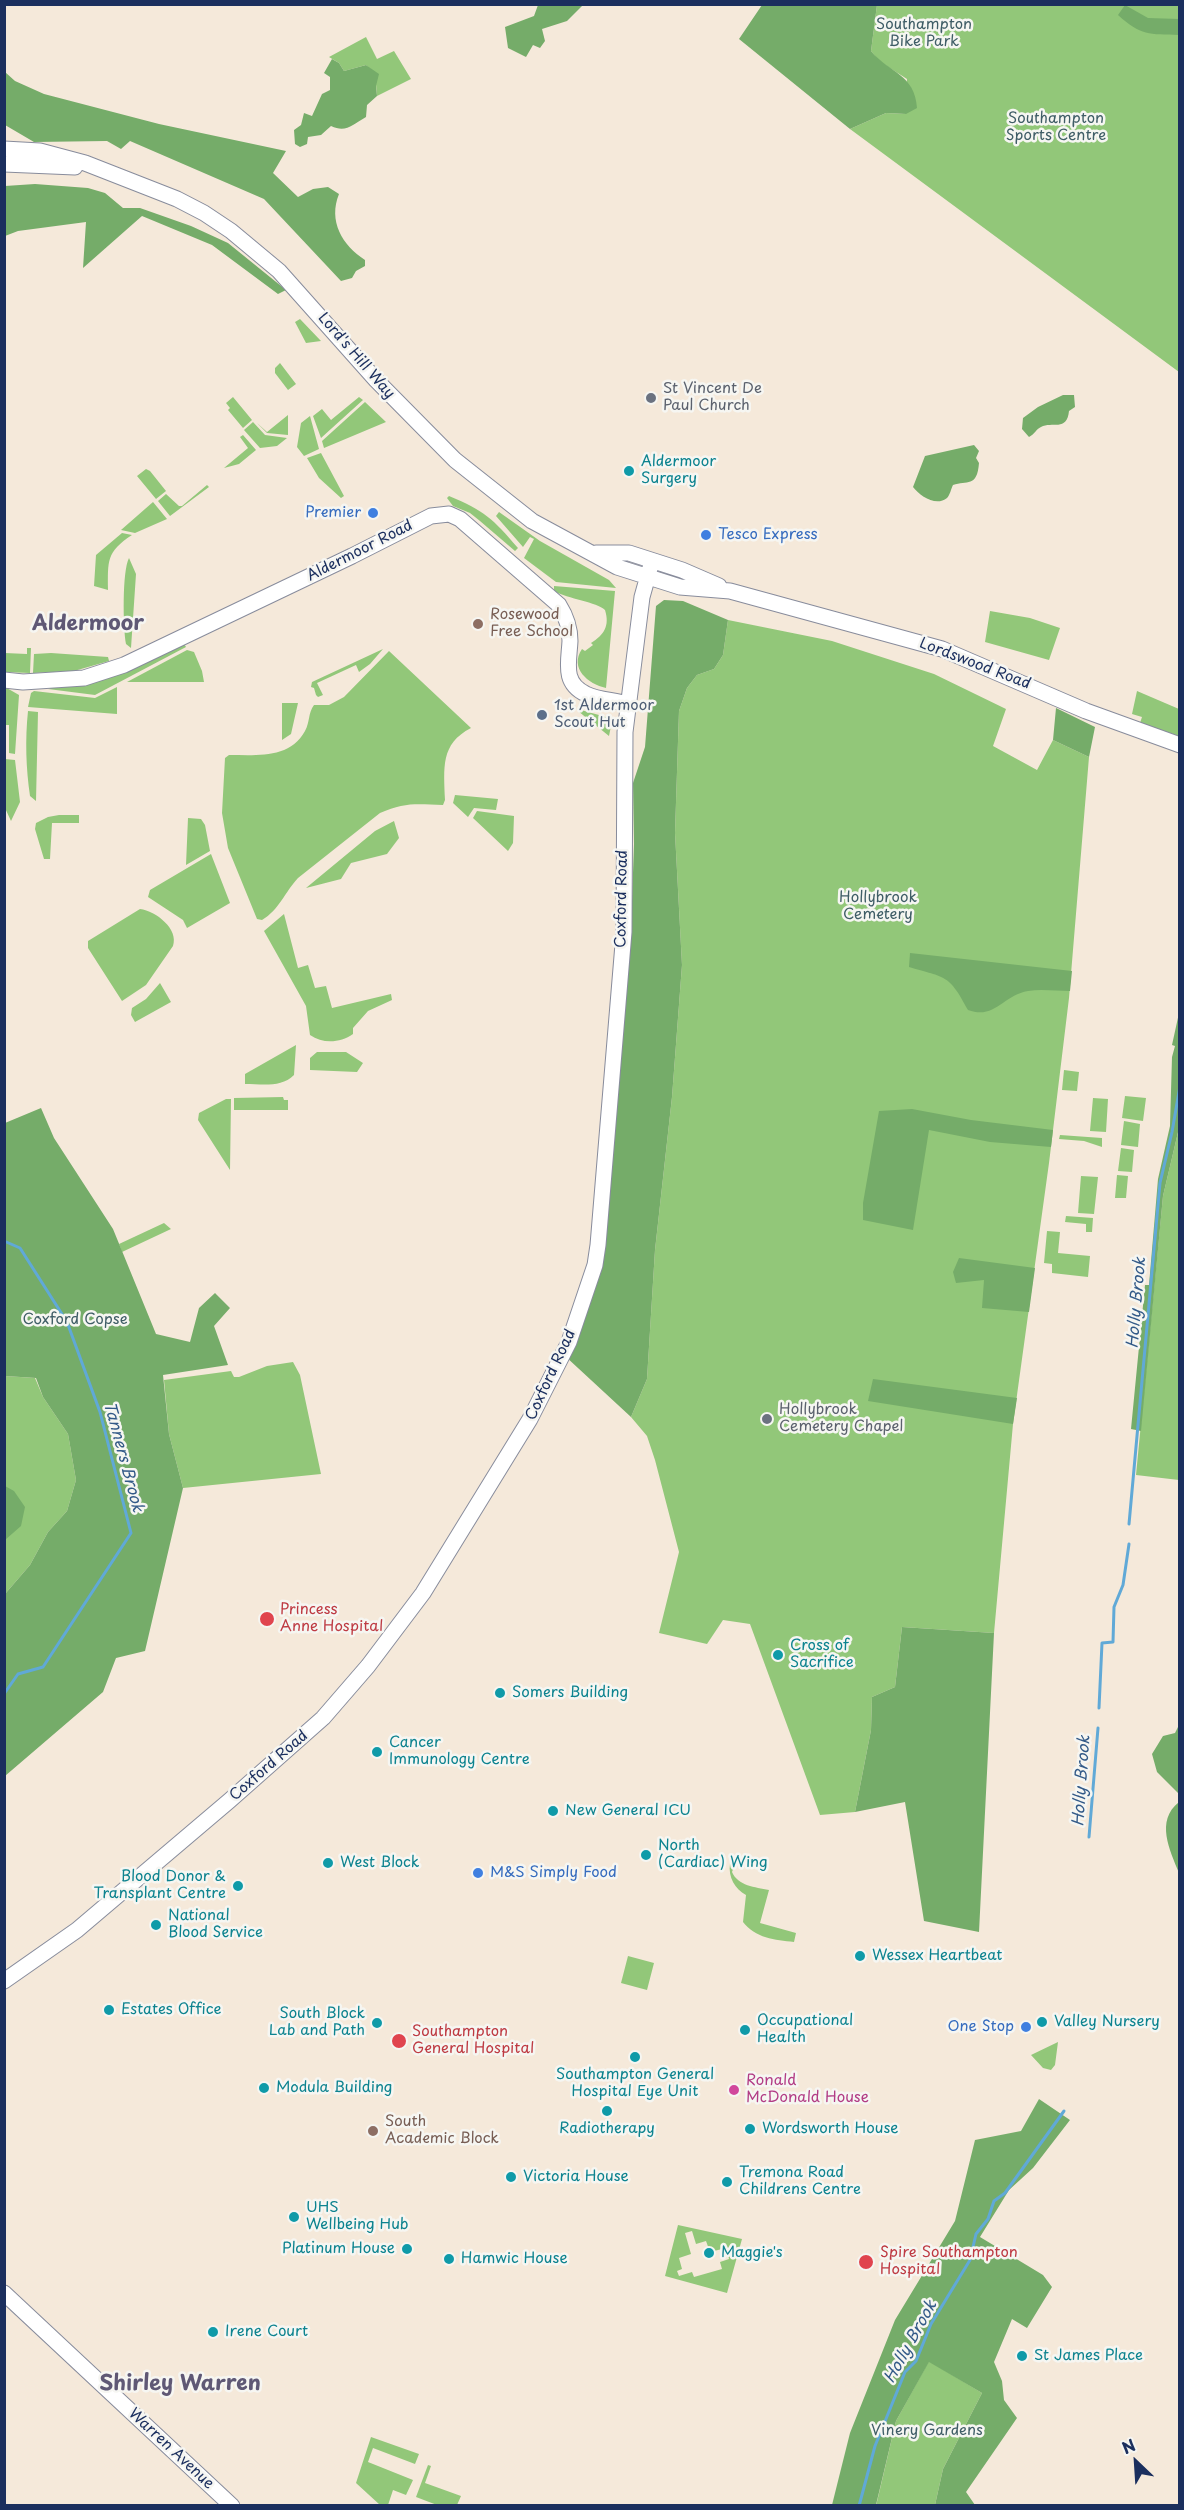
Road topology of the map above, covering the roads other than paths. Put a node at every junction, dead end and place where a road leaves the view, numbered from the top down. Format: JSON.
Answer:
{"nodes":[{"id":1,"x":4,"y":149,"type":"edge"},
{"id":2,"x":4,"y":164,"type":"edge"},
{"id":3,"x":111,"y":172,"type":"junction"},
{"id":4,"x":594,"y":553,"type":"junction"},
{"id":5,"x":652,"y":561,"type":"junction"},
{"id":6,"x":646,"y":577,"type":"junction"},
{"id":7,"x":730,"y":591,"type":"junction"},
{"id":8,"x":4,"y":680,"type":"edge"},
{"id":9,"x":627,"y":704,"type":"junction"},
{"id":10,"x":1179,"y":745,"type":"edge"},
{"id":11,"x":4,"y":1981,"type":"edge"},
{"id":12,"x":4,"y":2293,"type":"edge"},
{"id":13,"x":232,"y":2505,"type":"edge"}],
"edges":[{"from":1,"to":3,"type":"street","name":"Lord's Hill Way"},
{"from":2,"to":3,"type":"street","name":"Lord's Hill Way"},
{"from":3,"to":4,"type":"street","name":"Lord's Hill Way"},
{"from":4,"to":5,"type":"street","name":"Lord's Hill Way"},
{"from":4,"to":6,"type":"street","name":"Lord's Hill Way"},
{"from":5,"to":6,"type":"street","name":"Coxford Road"},
{"from":5,"to":7,"type":"street","name":"Lordswood Road"},
{"from":6,"to":7,"type":"street","name":"Lordswood Road"},
{"from":6,"to":9,"type":"street","name":"Coxford Road"},
{"from":7,"to":10,"type":"street","name":"Lordswood Road"},
{"from":8,"to":9,"type":"street","name":"Aldermoor Road"},
{"from":9,"to":11,"type":"street","name":"Coxford Road"},
{"from":12,"to":13,"type":"street","name":"Warren Avenue"}]}
